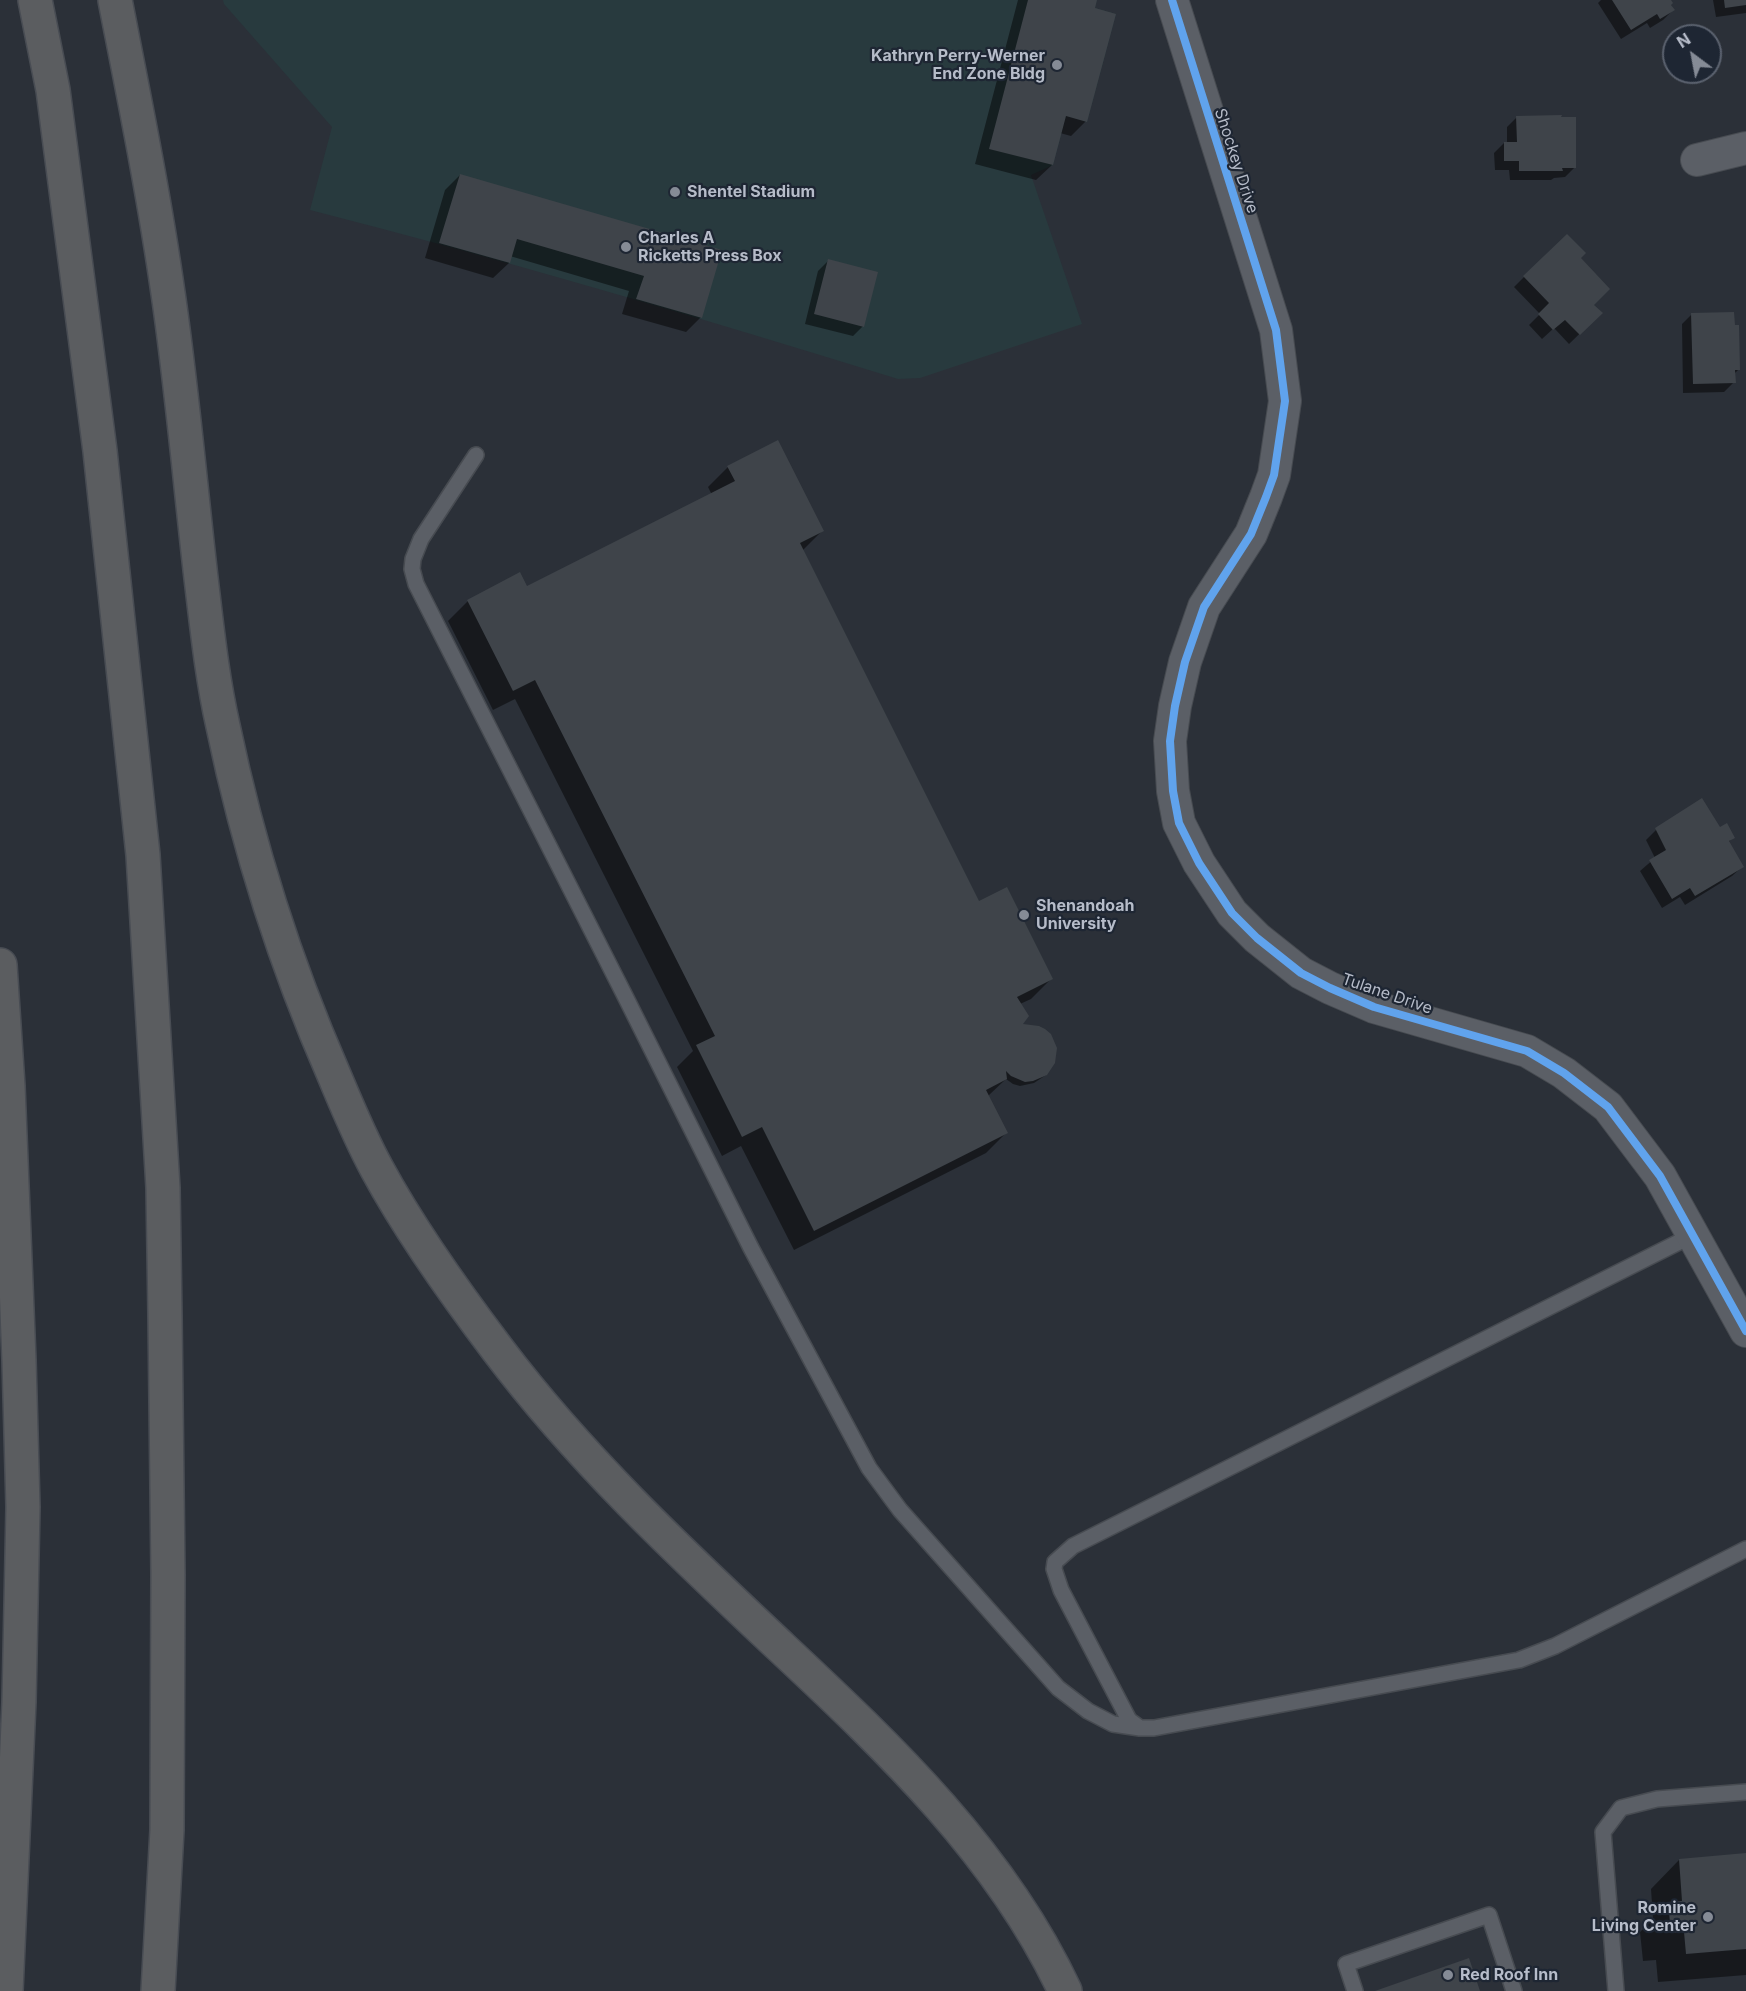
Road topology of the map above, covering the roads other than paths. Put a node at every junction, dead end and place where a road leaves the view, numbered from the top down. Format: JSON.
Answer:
{"nodes":[{"id":1,"x":35,"y":0,"type":"edge"},
{"id":2,"x":115,"y":0,"type":"edge"},
{"id":3,"x":1172,"y":0,"type":"edge"},
{"id":4,"x":1746,"y":148,"type":"edge"},
{"id":5,"x":1697,"y":160,"type":"dead end"},
{"id":6,"x":1276,"y":330,"type":"joint"},
{"id":7,"x":476,"y":455,"type":"dead end"},
{"id":8,"x":0,"y":965,"type":"edge"},
{"id":9,"x":1693,"y":1235,"type":"junction"},
{"id":10,"x":1746,"y":1331,"type":"edge"},
{"id":11,"x":1746,"y":1549,"type":"edge"},
{"id":12,"x":1140,"y":1728,"type":"junction"},
{"id":13,"x":1746,"y":1792,"type":"edge"},
{"id":14,"x":6,"y":1991,"type":"edge"},
{"id":15,"x":158,"y":1991,"type":"edge"},
{"id":16,"x":1065,"y":1991,"type":"edge"},
{"id":17,"x":1355,"y":1991,"type":"edge"},
{"id":18,"x":1514,"y":1991,"type":"edge"},
{"id":19,"x":1616,"y":1991,"type":"edge"}],
"edges":[{"from":1,"to":15,"type":"highway"},
{"from":2,"to":16,"type":"highway"},
{"from":3,"to":6,"type":"street","name":"Shockey Drive"},
{"from":4,"to":5,"type":"street"},
{"from":6,"to":9,"type":"street","name":"Tulane Drive"},
{"from":7,"to":12,"type":"lane"},
{"from":8,"to":14,"type":"highway"},
{"from":9,"to":10,"type":"street","name":"Tulane Drive"},
{"from":9,"to":12,"type":"lane"},
{"from":11,"to":12,"type":"lane"},
{"from":13,"to":19,"type":"lane"},
{"from":17,"to":18,"type":"lane"}]}
